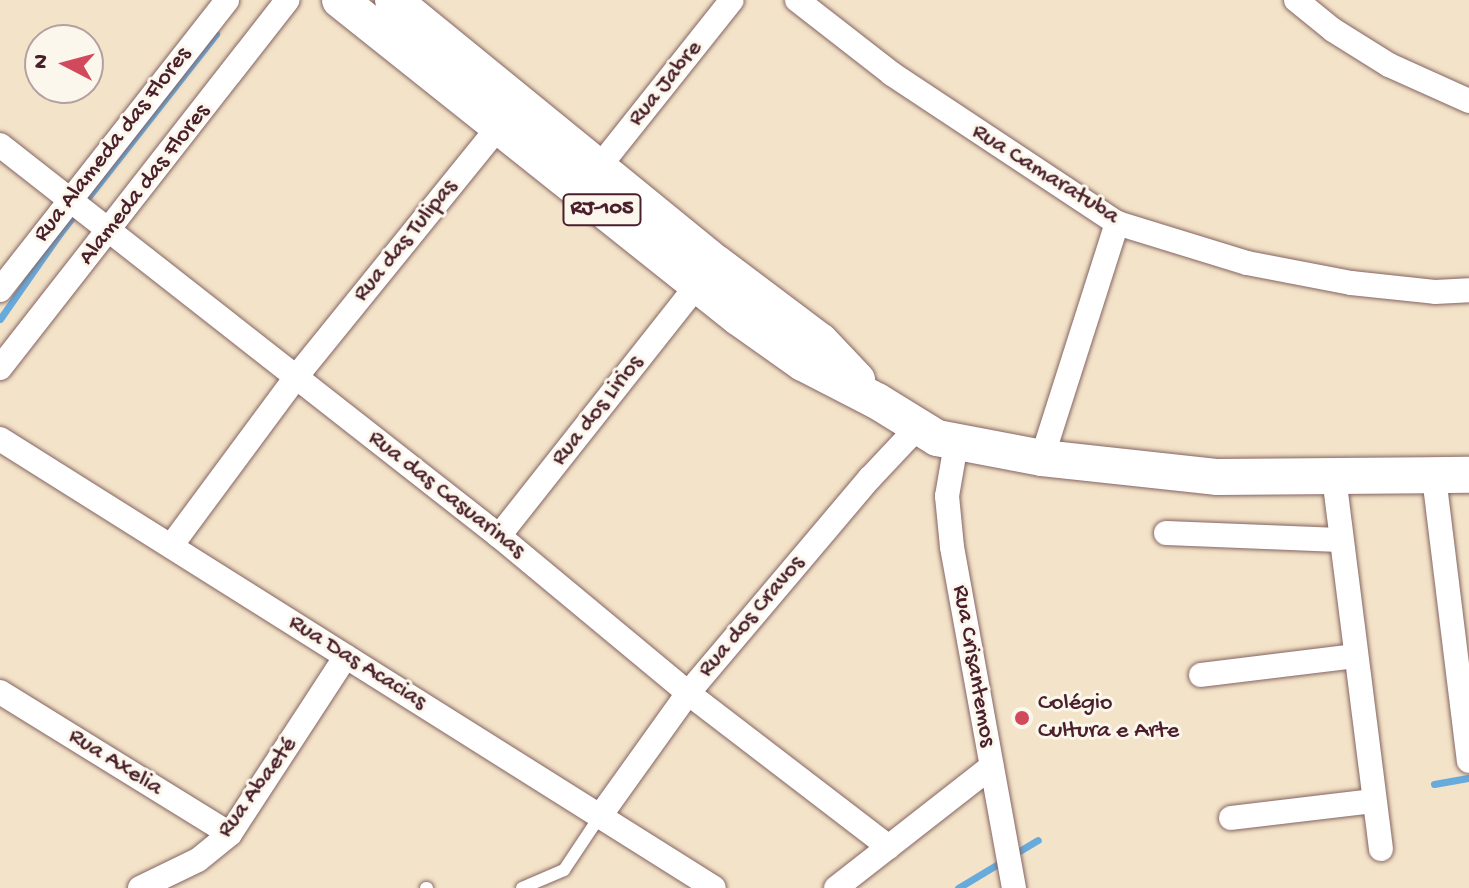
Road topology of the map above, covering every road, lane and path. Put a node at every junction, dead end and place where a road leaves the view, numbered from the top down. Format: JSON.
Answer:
{"nodes":[{"id":1,"x":227,"y":0,"type":"edge"},
{"id":2,"x":287,"y":0,"type":"edge"},
{"id":3,"x":340,"y":0,"type":"edge"},
{"id":4,"x":393,"y":0,"type":"edge"},
{"id":5,"x":732,"y":0,"type":"edge"},
{"id":6,"x":797,"y":0,"type":"edge"},
{"id":7,"x":1296,"y":0,"type":"edge"},
{"id":8,"x":1469,"y":101,"type":"edge"},
{"id":9,"x":507,"y":116,"type":"junction"},
{"id":10,"x":0,"y":145,"type":"edge"},
{"id":11,"x":599,"y":167,"type":"junction"},
{"id":12,"x":69,"y":199,"type":"junction"},
{"id":13,"x":1117,"y":223,"type":"junction"},
{"id":14,"x":110,"y":231,"type":"junction"},
{"id":15,"x":697,"y":285,"type":"junction"},
{"id":16,"x":0,"y":290,"type":"edge"},
{"id":17,"x":1469,"y":290,"type":"edge"},
{"id":18,"x":0,"y":368,"type":"edge"},
{"id":19,"x":296,"y":377,"type":"junction"},
{"id":20,"x":877,"y":401,"type":"junction"},
{"id":21,"x":916,"y":429,"type":"junction"},
{"id":22,"x":0,"y":439,"type":"edge"},
{"id":23,"x":956,"y":444,"type":"junction"},
{"id":24,"x":1042,"y":458,"type":"junction"},
{"id":25,"x":1451,"y":476,"type":"edge"},
{"id":26,"x":1334,"y":477,"type":"junction"},
{"id":27,"x":1166,"y":533,"type":"dead end"},
{"id":28,"x":499,"y":536,"type":"junction"},
{"id":29,"x":1340,"y":540,"type":"junction"},
{"id":30,"x":171,"y":546,"type":"junction"},
{"id":31,"x":346,"y":656,"type":"junction"},
{"id":32,"x":1356,"y":656,"type":"junction"},
{"id":33,"x":1201,"y":675,"type":"dead end"},
{"id":34,"x":0,"y":692,"type":"edge"},
{"id":35,"x":688,"y":693,"type":"junction"},
{"id":36,"x":1469,"y":761,"type":"edge"},
{"id":37,"x":991,"y":767,"type":"junction"},
{"id":38,"x":1374,"y":801,"type":"junction"},
{"id":39,"x":600,"y":816,"type":"junction"},
{"id":40,"x":1231,"y":818,"type":"dead end"},
{"id":41,"x":230,"y":834,"type":"junction"},
{"id":42,"x":889,"y":847,"type":"junction"},
{"id":43,"x":1381,"y":849,"type":"dead end"},
{"id":44,"x":140,"y":888,"type":"edge"},
{"id":45,"x":522,"y":888,"type":"edge"},
{"id":46,"x":714,"y":888,"type":"edge"},
{"id":47,"x":836,"y":888,"type":"edge"},
{"id":48,"x":1014,"y":888,"type":"edge"}],
"edges":[{"from":1,"to":12,"type":"street","name":"Rua Alameda das Flores"},
{"from":2,"to":14,"type":"street","name":"Alameda das Flores"},
{"from":3,"to":9,"type":"main road","number":"RJ-105"},
{"from":4,"to":9,"type":"main road","number":"RJ-105"},
{"from":5,"to":11,"type":"street","name":"Rua Jabre"},
{"from":6,"to":13,"type":"street","name":"Rua Camaratuba"},
{"from":7,"to":8,"type":"street"},
{"from":9,"to":11,"type":"main road","number":"RJ-105"},
{"from":9,"to":15,"type":"main road","number":"RJ-105"},
{"from":9,"to":19,"type":"street","name":"Rua das Tulipas"},
{"from":10,"to":12,"type":"street","name":"Rua das Casuarinas"},
{"from":11,"to":20,"type":"main road","number":"RJ-105"},
{"from":12,"to":14,"type":"street","name":"Rua das Casuarinas"},
{"from":12,"to":16,"type":"street","name":"Rua Alameda das Flores"},
{"from":13,"to":17,"type":"street","name":"Rua Camaratuba"},
{"from":13,"to":24,"type":"street"},
{"from":14,"to":18,"type":"street","name":"Alameda das Flores"},
{"from":14,"to":19,"type":"street","name":"Rua das Casuarinas"},
{"from":15,"to":20,"type":"main road","number":"RJ-105"},
{"from":15,"to":28,"type":"street","name":"Rua dos Lirios"},
{"from":19,"to":28,"type":"street","name":"Rua das Casuarinas"},
{"from":19,"to":30,"type":"street"},
{"from":20,"to":21,"type":"main road","number":"RJ-105"},
{"from":21,"to":23,"type":"main road","number":"RJ-105"},
{"from":21,"to":35,"type":"street","name":"Rua dos Cravos"},
{"from":22,"to":30,"type":"street","name":"Rua Das Acacias"},
{"from":23,"to":24,"type":"main road","number":"RJ-105"},
{"from":23,"to":37,"type":"street","name":"Rua Crisantemos"},
{"from":24,"to":26,"type":"main road","number":"RJ-105"},
{"from":25,"to":26,"type":"main road","number":"RJ-105"},
{"from":25,"to":36,"type":"street"},
{"from":26,"to":29,"type":"street"},
{"from":27,"to":29,"type":"street"},
{"from":28,"to":35,"type":"street","name":"Rua das Casuarinas"},
{"from":29,"to":32,"type":"street"},
{"from":30,"to":31,"type":"street","name":"Rua Das Acacias"},
{"from":31,"to":39,"type":"street","name":"Rua Das Acacias"},
{"from":31,"to":41,"type":"street","name":"Rua Abaeté"},
{"from":32,"to":33,"type":"street"},
{"from":32,"to":38,"type":"street"},
{"from":34,"to":41,"type":"street","name":"Rua Axelia"},
{"from":35,"to":39,"type":"street","name":"Rua dos Cravos"},
{"from":35,"to":42,"type":"street","name":"Rua das Casuarinas"},
{"from":37,"to":42,"type":"street"},
{"from":37,"to":48,"type":"street","name":"Rua Crisantemos"},
{"from":38,"to":40,"type":"street"},
{"from":38,"to":43,"type":"street"},
{"from":39,"to":45,"type":"lane"},
{"from":39,"to":46,"type":"street","name":"Rua Das Acacias"},
{"from":41,"to":44,"type":"street","name":"Rua Abaeté"},
{"from":42,"to":47,"type":"street"}]}
